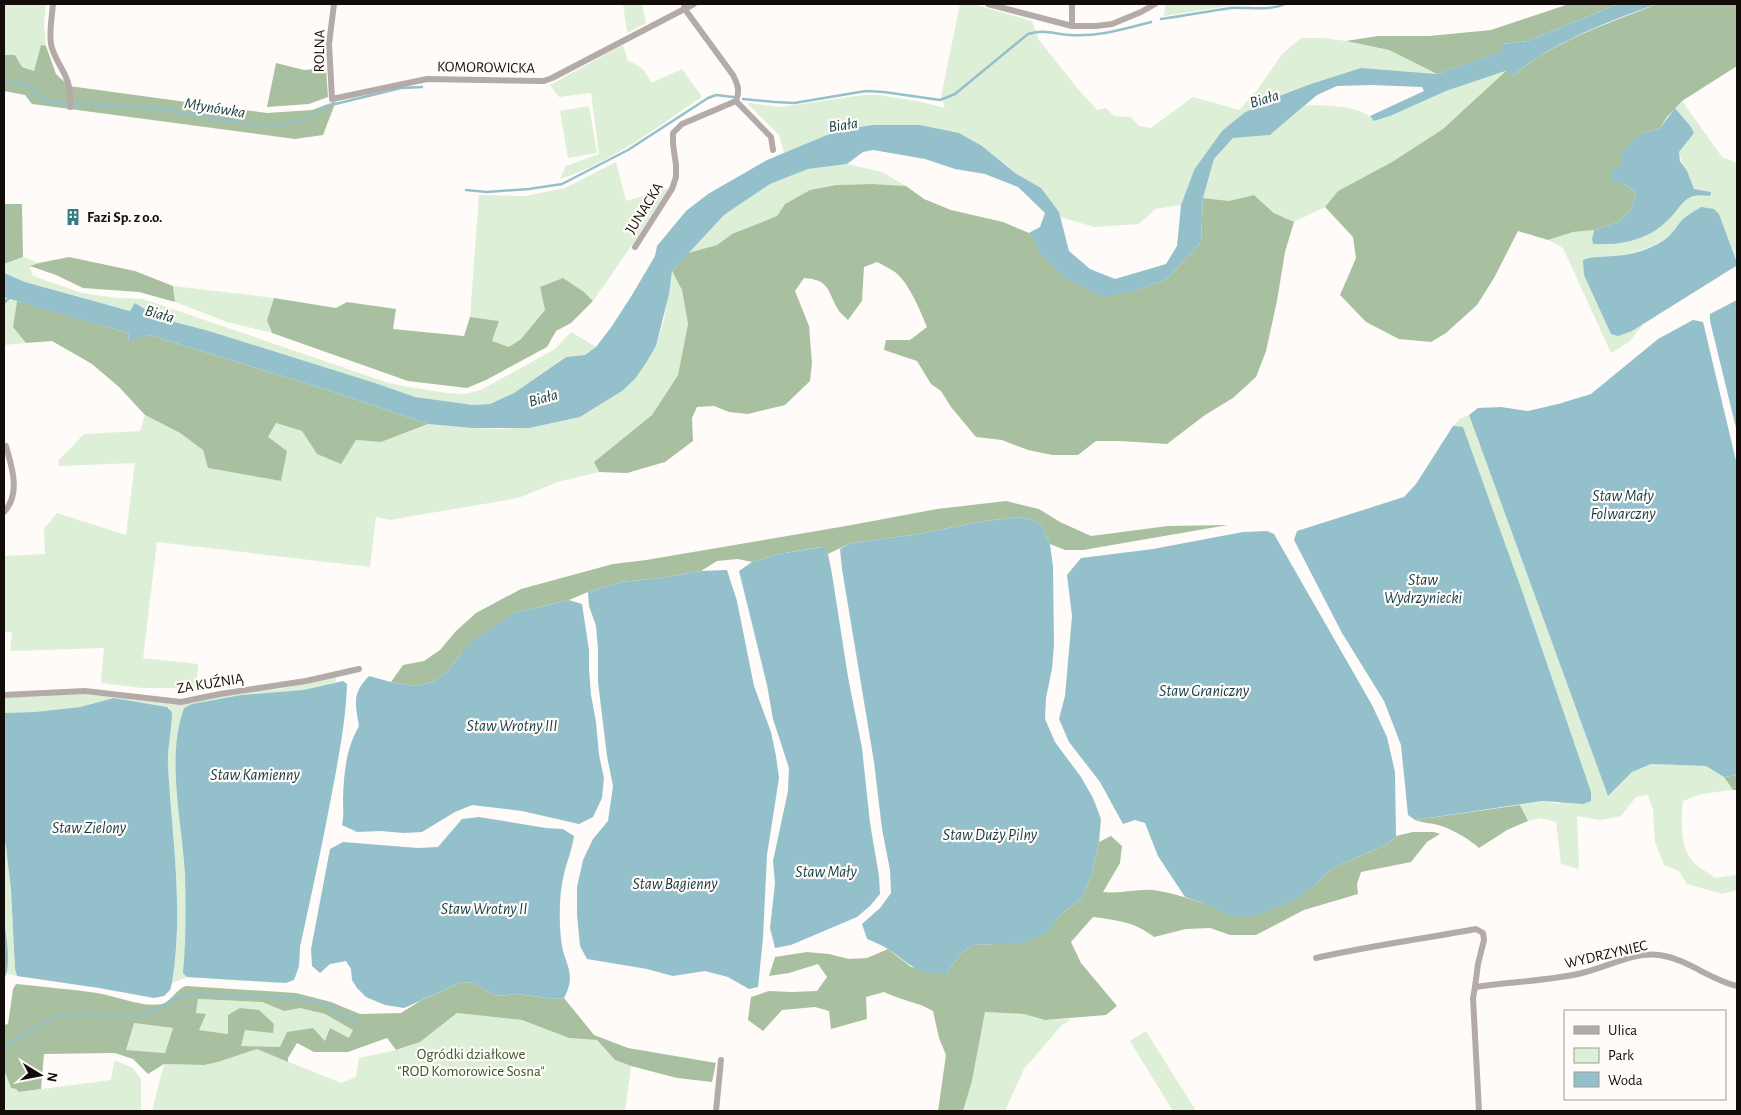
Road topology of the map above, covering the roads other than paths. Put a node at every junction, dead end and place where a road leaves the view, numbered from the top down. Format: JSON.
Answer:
{"nodes":[{"id":1,"x":53,"y":4,"type":"edge"},
{"id":2,"x":334,"y":4,"type":"edge"},
{"id":3,"x":694,"y":4,"type":"edge"},
{"id":4,"x":988,"y":4,"type":"edge"},
{"id":5,"x":1072,"y":4,"type":"edge"},
{"id":6,"x":1155,"y":4,"type":"edge"},
{"id":7,"x":685,"y":6,"type":"edge"},
{"id":8,"x":1072,"y":26,"type":"junction"},
{"id":9,"x":332,"y":99,"type":"joint"},
{"id":10,"x":736,"y":101,"type":"junction"},
{"id":11,"x":70,"y":108,"type":"dead end"},
{"id":12,"x":773,"y":150,"type":"dead end"},
{"id":13,"x":635,"y":247,"type":"dead end"},
{"id":14,"x":6,"y":446,"type":"dead end"},
{"id":15,"x":4,"y":512,"type":"edge"},
{"id":16,"x":359,"y":669,"type":"dead end"},
{"id":17,"x":4,"y":695,"type":"edge"},
{"id":18,"x":1316,"y":958,"type":"dead end"},
{"id":19,"x":1737,"y":986,"type":"edge"},
{"id":20,"x":1475,"y":987,"type":"junction"},
{"id":21,"x":721,"y":1060,"type":"dead end"},
{"id":22,"x":716,"y":1111,"type":"edge"},
{"id":23,"x":1479,"y":1111,"type":"edge"}],
"edges":[{"from":1,"to":11,"type":"street"},
{"from":2,"to":9,"type":"street","name":"ROLNA"},
{"from":3,"to":7,"type":"street","name":"KOMOROWICKA"},
{"from":4,"to":8,"type":"street"},
{"from":5,"to":8,"type":"street"},
{"from":6,"to":8,"type":"street"},
{"from":7,"to":9,"type":"street","name":"KOMOROWICKA"},
{"from":7,"to":10,"type":"street"},
{"from":10,"to":12,"type":"street"},
{"from":10,"to":13,"type":"street","name":"JUNACKA"},
{"from":14,"to":15,"type":"street"},
{"from":16,"to":17,"type":"street","name":"ZA KUŹNIĄ"},
{"from":18,"to":20,"type":"street"},
{"from":19,"to":20,"type":"street","name":"WYDRZYNIEC"},
{"from":20,"to":23,"type":"street"},
{"from":21,"to":22,"type":"street"}]}
